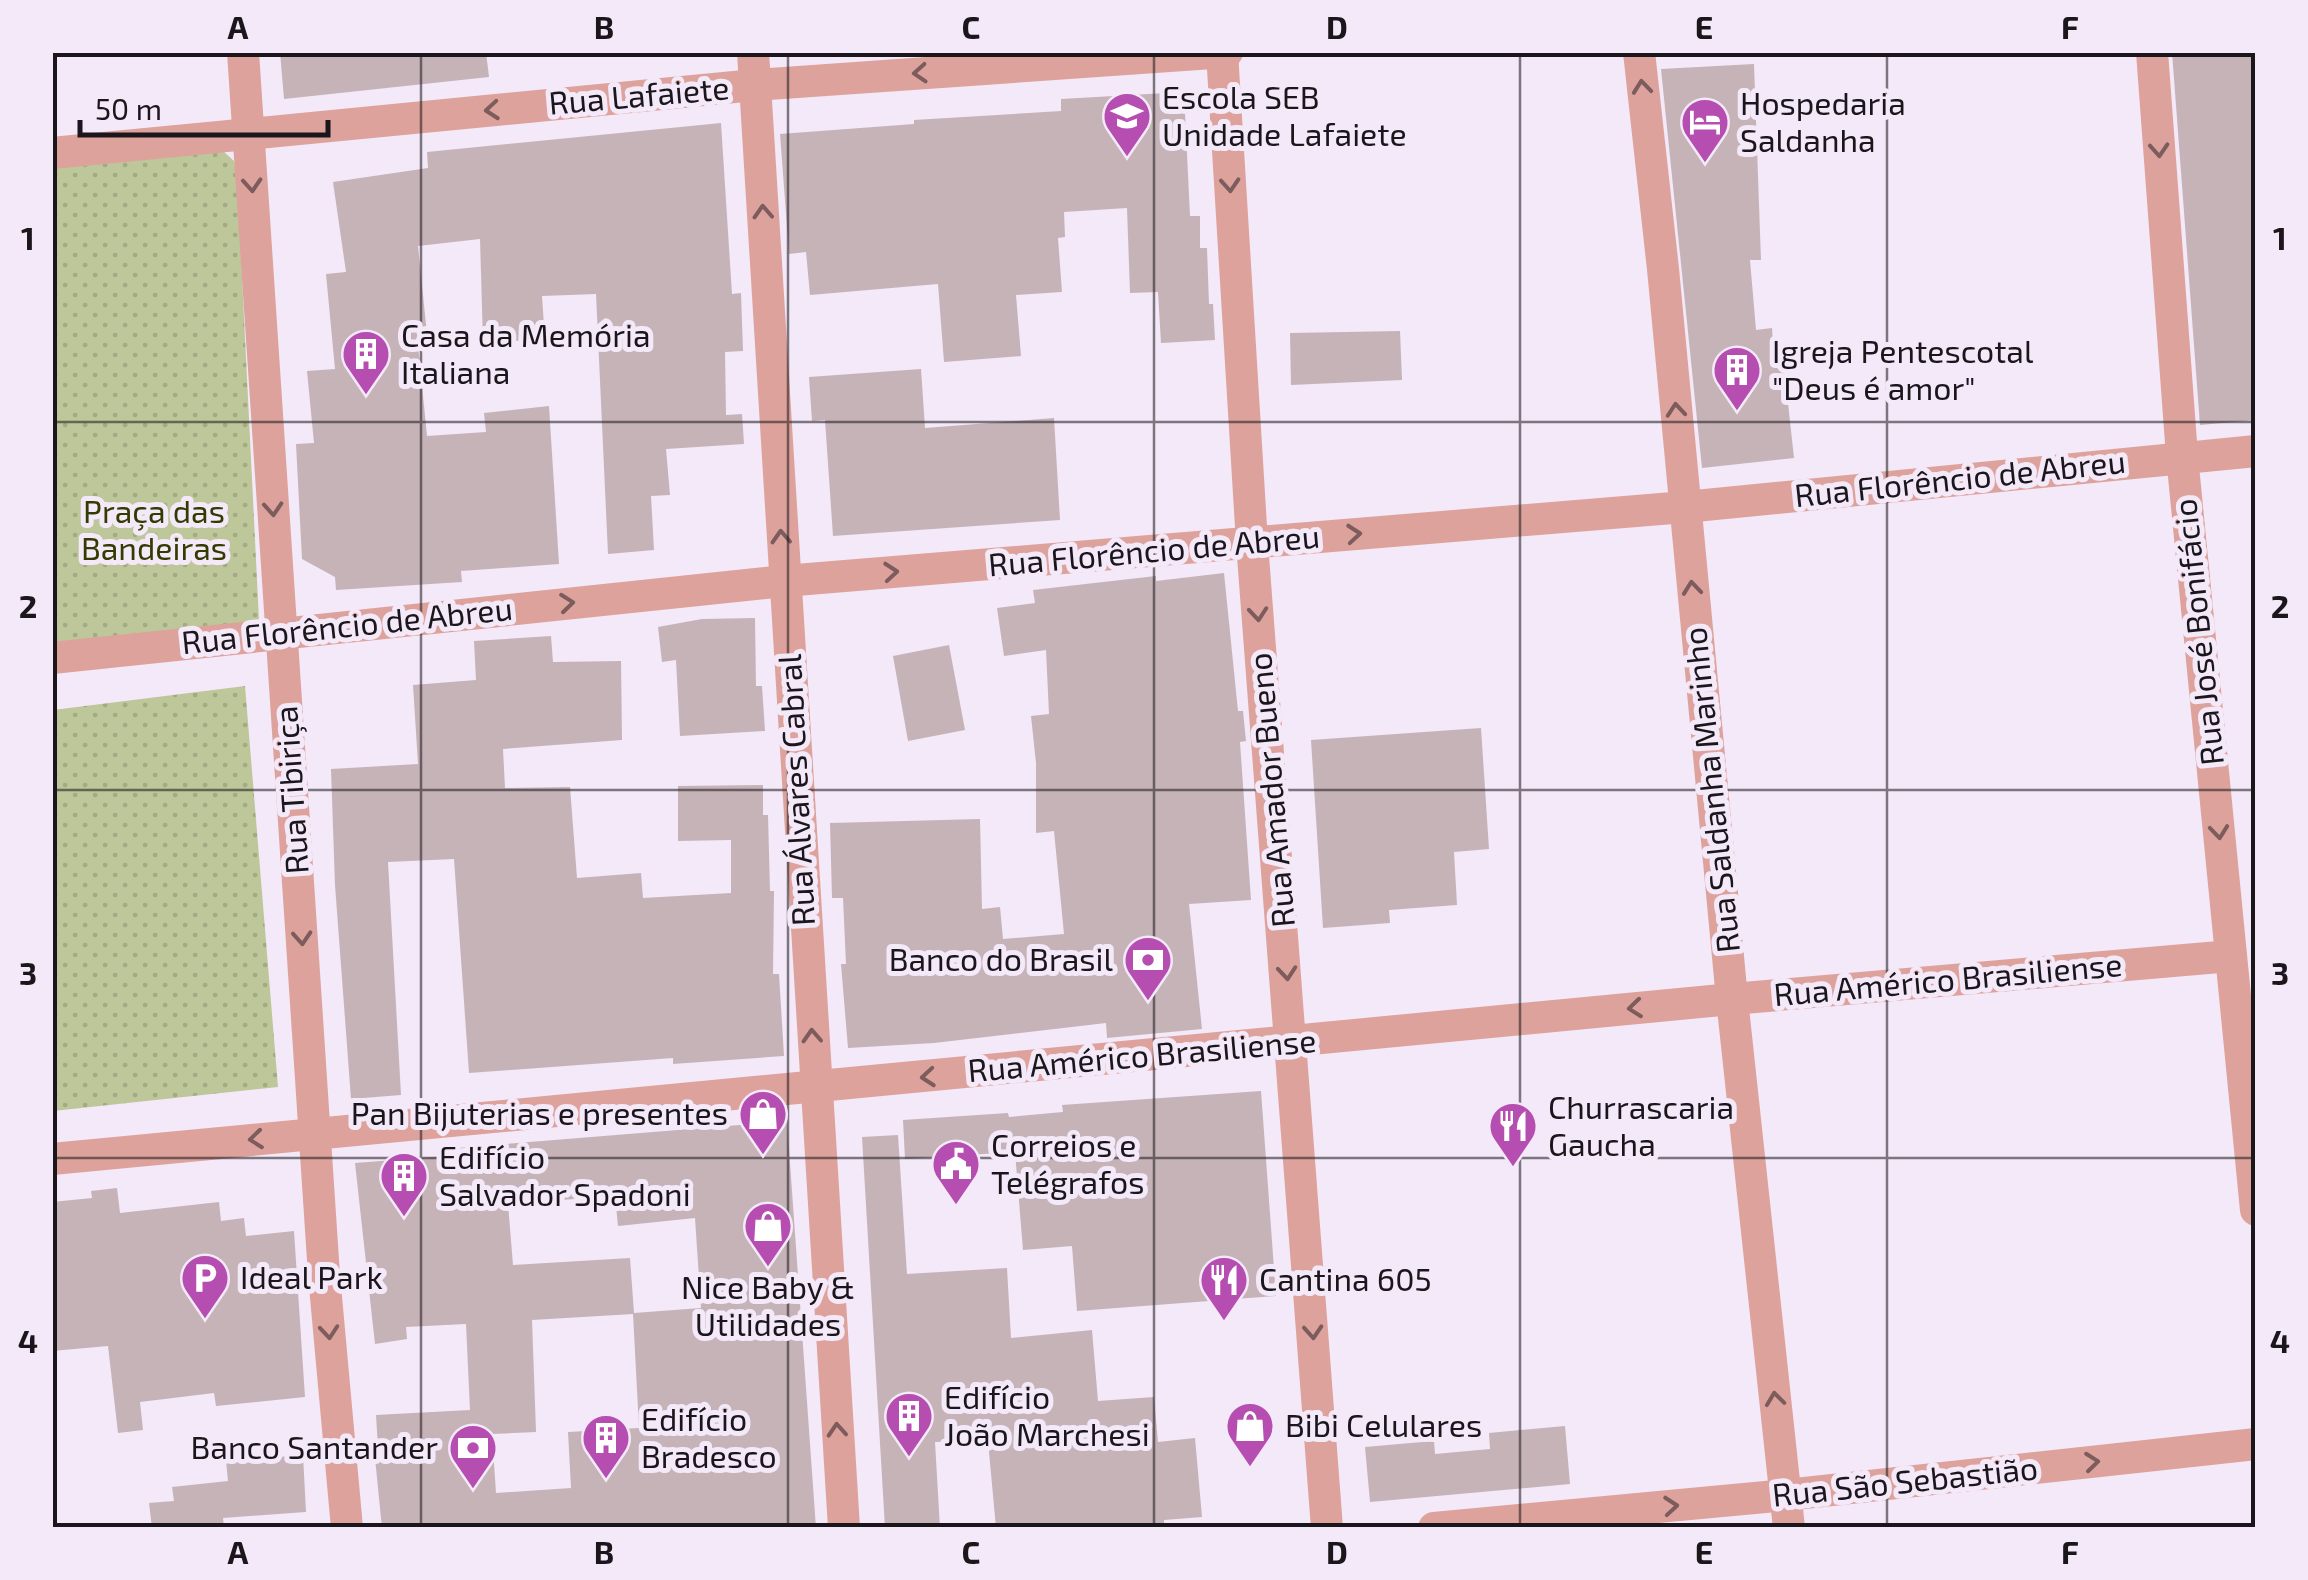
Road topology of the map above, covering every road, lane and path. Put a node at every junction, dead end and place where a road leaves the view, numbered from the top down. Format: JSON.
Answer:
{"nodes":[{"id":1,"x":244,"y":52,"type":"edge"},
{"id":2,"x":1638,"y":52,"type":"edge"},
{"id":3,"x":2152,"y":52,"type":"edge"},
{"id":4,"x":1223,"y":53,"type":"edge"},
{"id":5,"x":754,"y":69,"type":"edge"},
{"id":6,"x":249,"y":133,"type":"junction"},
{"id":7,"x":52,"y":153,"type":"edge"},
{"id":8,"x":2256,"y":451,"type":"edge"},
{"id":9,"x":2182,"y":456,"type":"junction"},
{"id":10,"x":1684,"y":507,"type":"junction"},
{"id":11,"x":1252,"y":543,"type":"junction"},
{"id":12,"x":784,"y":581,"type":"junction"},
{"id":13,"x":281,"y":632,"type":"junction"},
{"id":14,"x":52,"y":658,"type":"edge"},
{"id":15,"x":2231,"y":956,"type":"junction"},
{"id":16,"x":1732,"y":999,"type":"junction"},
{"id":17,"x":1292,"y":1042,"type":"junction"},
{"id":18,"x":815,"y":1088,"type":"junction"},
{"id":19,"x":315,"y":1133,"type":"junction"},
{"id":20,"x":52,"y":1159,"type":"edge"},
{"id":21,"x":2256,"y":1210,"type":"edge"},
{"id":22,"x":2256,"y":1444,"type":"edge"},
{"id":23,"x":1788,"y":1511,"type":"edge"},
{"id":24,"x":348,"y":1528,"type":"edge"},
{"id":25,"x":844,"y":1528,"type":"edge"},
{"id":26,"x":1327,"y":1528,"type":"edge"},
{"id":27,"x":1434,"y":1528,"type":"edge"}],
"edges":[{"from":1,"to":6,"type":"street","name":"Rua Tibiriça"},
{"from":10,"to":2,"type":"street","name":"Rua Saldanha Marinho","one_way":true},
{"from":3,"to":9,"type":"street","name":"Rua José Bonifácio","one_way":true},
{"from":4,"to":5,"type":"street","name":"Rua Lafaiete","one_way":true},
{"from":4,"to":11,"type":"street","name":"Rua Amador Bueno","one_way":true},
{"from":5,"to":6,"type":"street","name":"Rua Lafaiete","one_way":true},
{"from":12,"to":5,"type":"street","name":"Rua Álvares Cabral","one_way":true},
{"from":6,"to":7,"type":"street","name":"Rua Lafaiete"},
{"from":6,"to":13,"type":"street","name":"Rua Tibiriça","one_way":true},
{"from":8,"to":9,"type":"street","name":"Rua Florêncio de Abreu"},
{"from":9,"to":10,"type":"street","name":"Rua Florêncio de Abreu"},
{"from":9,"to":15,"type":"street","name":"Rua José Bonifácio","one_way":true},
{"from":11,"to":10,"type":"street","name":"Rua Florêncio de Abreu","one_way":true},
{"from":16,"to":10,"type":"street","name":"Rua Saldanha Marinho","one_way":true},
{"from":12,"to":11,"type":"street","name":"Rua Florêncio de Abreu","one_way":true},
{"from":11,"to":17,"type":"street","name":"Rua Amador Bueno","one_way":true},
{"from":13,"to":12,"type":"street","name":"Rua Florêncio de Abreu","one_way":true},
{"from":18,"to":12,"type":"street","name":"Rua Álvares Cabral","one_way":true},
{"from":13,"to":14,"type":"street","name":"Rua Florêncio de Abreu"},
{"from":13,"to":19,"type":"street","name":"Rua Tibiriça","one_way":true},
{"from":15,"to":16,"type":"street","name":"Rua Américo Brasiliense"},
{"from":15,"to":21,"type":"street","name":"Rua José Bonifácio"},
{"from":16,"to":17,"type":"street","name":"Rua Américo Brasiliense","one_way":true},
{"from":23,"to":16,"type":"street","name":"Rua Saldanha Marinho","one_way":true},
{"from":17,"to":18,"type":"street","name":"Rua Américo Brasiliense","one_way":true},
{"from":17,"to":26,"type":"street","name":"Rua Amador Bueno","one_way":true},
{"from":18,"to":19,"type":"street","name":"Rua Américo Brasiliense"},
{"from":25,"to":18,"type":"street","name":"Rua Álvares Cabral","one_way":true},
{"from":19,"to":20,"type":"street","name":"Rua Américo Brasiliense","one_way":true},
{"from":19,"to":24,"type":"street","name":"Rua Tibiriça","one_way":true},
{"from":23,"to":22,"type":"street","name":"Rua São Sebastião","one_way":true},
{"from":27,"to":23,"type":"street","name":"Rua São Sebastião","one_way":true}]}
